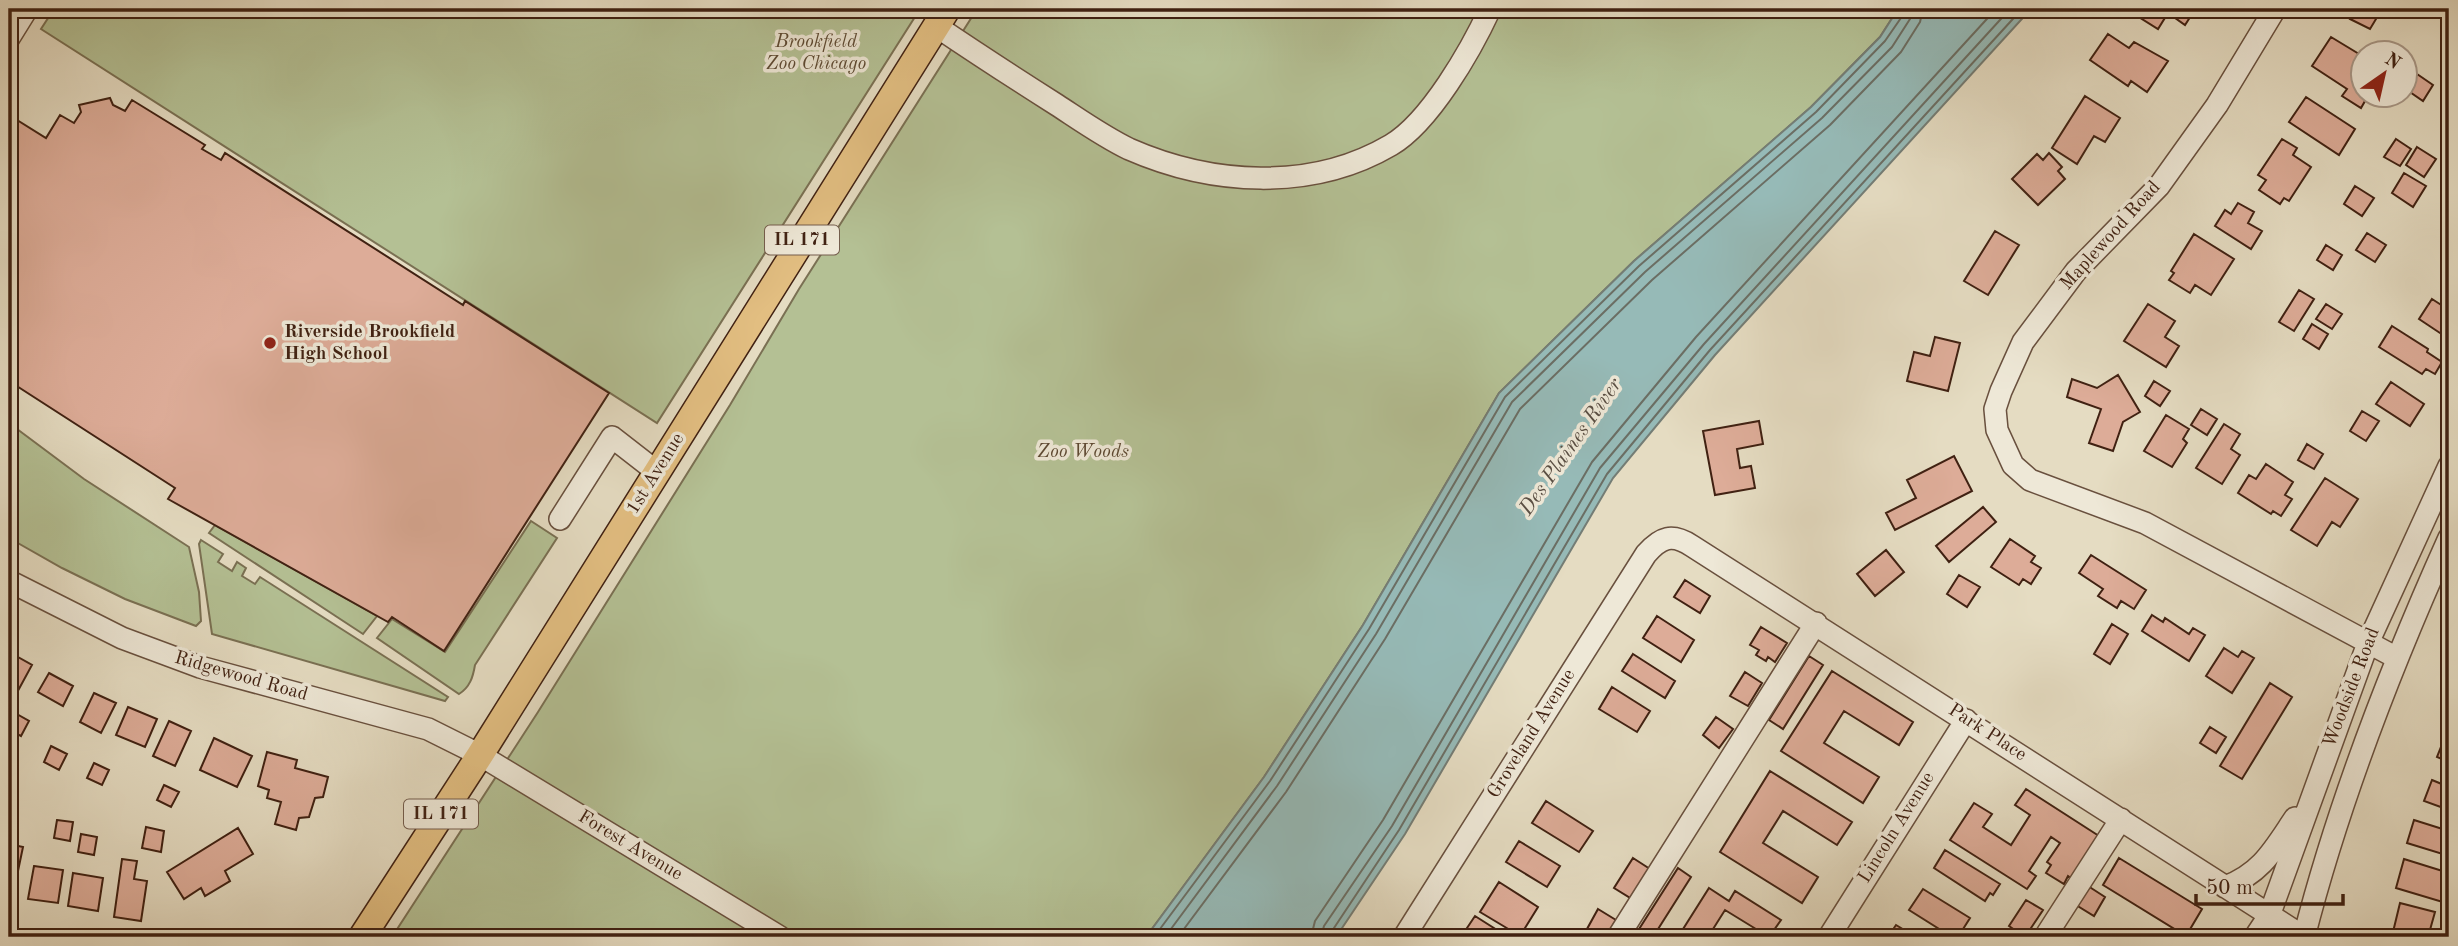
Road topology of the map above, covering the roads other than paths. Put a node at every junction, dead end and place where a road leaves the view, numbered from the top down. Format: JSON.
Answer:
{"nodes":[{"id":1,"x":27,"y":9,"type":"edge"},
{"id":2,"x":1490,"y":9,"type":"edge"},
{"id":3,"x":2275,"y":9,"type":"edge"},
{"id":4,"x":942,"y":17,"type":"edge"},
{"id":5,"x":9,"y":38,"type":"edge"},
{"id":6,"x":2449,"y":466,"type":"edge"},
{"id":7,"x":657,"y":472,"type":"junction"},
{"id":8,"x":560,"y":519,"type":"dead end"},
{"id":9,"x":1667,"y":537,"type":"joint"},
{"id":10,"x":2449,"y":538,"type":"edge"},
{"id":11,"x":9,"y":581,"type":"edge"},
{"id":12,"x":1816,"y":623,"type":"junction"},
{"id":13,"x":2368,"y":643,"type":"junction"},
{"id":14,"x":2397,"y":658,"type":"junction"},
{"id":15,"x":1966,"y":720,"type":"junction"},
{"id":16,"x":480,"y":755,"type":"junction"},
{"id":17,"x":2314,"y":790,"type":"junction"},
{"id":18,"x":2121,"y":819,"type":"junction"},
{"id":19,"x":2225,"y":887,"type":"junction"},
{"id":20,"x":2269,"y":916,"type":"junction"},
{"id":21,"x":362,"y":937,"type":"edge"},
{"id":22,"x":780,"y":937,"type":"edge"},
{"id":23,"x":1404,"y":937,"type":"edge"},
{"id":24,"x":1618,"y":937,"type":"edge"},
{"id":25,"x":1829,"y":937,"type":"edge"},
{"id":26,"x":2045,"y":937,"type":"edge"},
{"id":27,"x":2255,"y":937,"type":"edge"},
{"id":28,"x":2304,"y":937,"type":"edge"}],
"edges":[{"from":1,"to":5,"type":"street"},
{"from":2,"to":4,"type":"street"},
{"from":3,"to":13,"type":"street","name":"Maplewood Road"},
{"from":4,"to":7,"type":"main road","name":"1st Avenue","number":"IL 171"},
{"from":6,"to":13,"type":"street","name":"Woodside Road"},
{"from":7,"to":8,"type":"street"},
{"from":7,"to":16,"type":"main road","name":"1st Avenue","number":"IL 171"},
{"from":9,"to":12,"type":"street","name":"Park Place"},
{"from":9,"to":23,"type":"street","name":"Groveland Avenue"},
{"from":10,"to":14,"type":"street","name":"Woodside Road"},
{"from":11,"to":16,"type":"street","name":"Ridgewood Road"},
{"from":12,"to":15,"type":"street","name":"Park Place"},
{"from":12,"to":24,"type":"street"},
{"from":13,"to":14,"type":"street","name":"Maplewood Road"},
{"from":13,"to":17,"type":"street","name":"Woodside Road"},
{"from":14,"to":28,"type":"street","name":"Woodside Road"},
{"from":15,"to":18,"type":"street","name":"Park Place"},
{"from":15,"to":25,"type":"street","name":"Lincoln Avenue"},
{"from":16,"to":21,"type":"main road","name":"1st Avenue","number":"IL 171"},
{"from":16,"to":22,"type":"street","name":"Forest Avenue"},
{"from":17,"to":19,"type":"street"},
{"from":17,"to":20,"type":"street","name":"Woodside Road"},
{"from":18,"to":19,"type":"street","name":"Park Place"},
{"from":18,"to":26,"type":"street"},
{"from":19,"to":20,"type":"street","name":"Park Place"},
{"from":20,"to":27,"type":"street","name":"Woodside Road"},
{"from":20,"to":28,"type":"street","name":"Park Place"}]}
